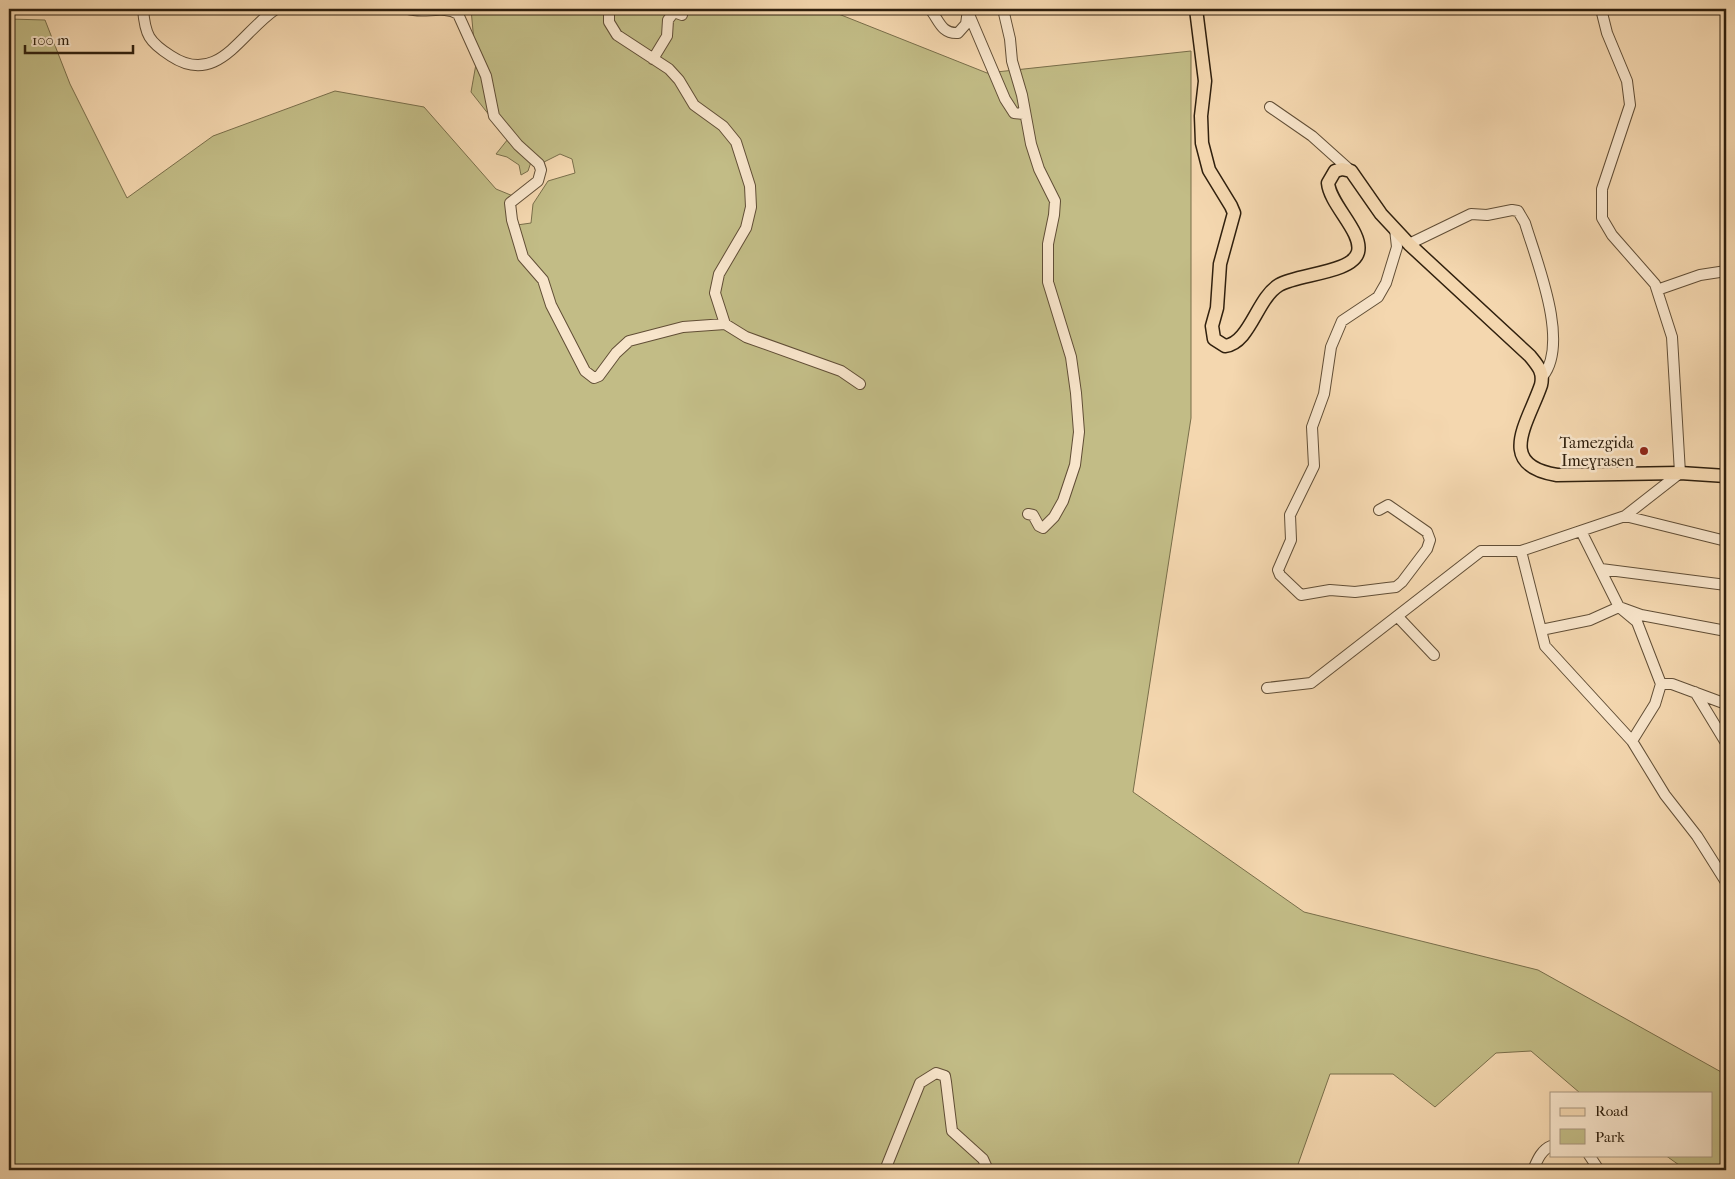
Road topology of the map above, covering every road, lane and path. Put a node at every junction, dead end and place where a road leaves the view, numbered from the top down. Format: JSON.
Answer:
{"nodes":[{"id":1,"x":142,"y":9,"type":"edge"},
{"id":2,"x":276,"y":9,"type":"edge"},
{"id":3,"x":408,"y":9,"type":"edge"},
{"id":4,"x":609,"y":9,"type":"edge"},
{"id":5,"x":682,"y":9,"type":"edge"},
{"id":6,"x":930,"y":9,"type":"edge"},
{"id":7,"x":1003,"y":9,"type":"edge"},
{"id":8,"x":1196,"y":9,"type":"edge"},
{"id":9,"x":1601,"y":9,"type":"edge"},
{"id":10,"x":968,"y":10,"type":"edge"},
{"id":11,"x":653,"y":59,"type":"junction"},
{"id":12,"x":1270,"y":107,"type":"dead end"},
{"id":13,"x":1024,"y":114,"type":"junction"},
{"id":14,"x":1350,"y":171,"type":"junction"},
{"id":15,"x":1395,"y":229,"type":"junction"},
{"id":16,"x":1409,"y":244,"type":"junction"},
{"id":17,"x":1726,"y":271,"type":"edge"},
{"id":18,"x":1657,"y":290,"type":"junction"},
{"id":19,"x":725,"y":324,"type":"junction"},
{"id":20,"x":1543,"y":376,"type":"junction"},
{"id":21,"x":860,"y":384,"type":"dead end"},
{"id":22,"x":1680,"y":473,"type":"junction"},
{"id":23,"x":1726,"y":476,"type":"edge"},
{"id":24,"x":1379,"y":510,"type":"dead end"},
{"id":25,"x":1028,"y":514,"type":"dead end"},
{"id":26,"x":1625,"y":516,"type":"junction"},
{"id":27,"x":1581,"y":531,"type":"junction"},
{"id":28,"x":1726,"y":541,"type":"edge"},
{"id":29,"x":1521,"y":551,"type":"junction"},
{"id":30,"x":1601,"y":569,"type":"junction"},
{"id":31,"x":1726,"y":585,"type":"edge"},
{"id":32,"x":1619,"y":607,"type":"junction"},
{"id":33,"x":1398,"y":617,"type":"junction"},
{"id":34,"x":1541,"y":630,"type":"junction"},
{"id":35,"x":1726,"y":631,"type":"edge"},
{"id":36,"x":1434,"y":655,"type":"dead end"},
{"id":37,"x":1661,"y":684,"type":"junction"},
{"id":38,"x":1267,"y":688,"type":"dead end"},
{"id":39,"x":1695,"y":692,"type":"junction"},
{"id":40,"x":1726,"y":704,"type":"edge"},
{"id":41,"x":1632,"y":740,"type":"junction"},
{"id":42,"x":1726,"y":743,"type":"edge"},
{"id":43,"x":1726,"y":882,"type":"edge"},
{"id":44,"x":1550,"y":1146,"type":"edge"},
{"id":45,"x":1590,"y":1156,"type":"edge"},
{"id":46,"x":885,"y":1170,"type":"edge"},
{"id":47,"x":988,"y":1170,"type":"edge"},
{"id":48,"x":1533,"y":1170,"type":"edge"},
{"id":49,"x":1598,"y":1170,"type":"edge"}],
"edges":[{"from":1,"to":2,"type":"street"},
{"from":3,"to":19,"type":"street"},
{"from":4,"to":11,"type":"street"},
{"from":5,"to":11,"type":"street"},
{"from":6,"to":10,"type":"street"},
{"from":7,"to":13,"type":"street"},
{"from":8,"to":14,"type":"main road"},
{"from":9,"to":18,"type":"street"},
{"from":10,"to":13,"type":"street"},
{"from":11,"to":19,"type":"street"},
{"from":12,"to":14,"type":"street"},
{"from":13,"to":25,"type":"street"},
{"from":14,"to":15,"type":"main road"},
{"from":15,"to":16,"type":"main road"},
{"from":15,"to":24,"type":"street"},
{"from":16,"to":20,"type":"main road"},
{"from":16,"to":20,"type":"street"},
{"from":17,"to":18,"type":"street"},
{"from":18,"to":22,"type":"street"},
{"from":19,"to":21,"type":"street"},
{"from":20,"to":22,"type":"main road"},
{"from":22,"to":23,"type":"main road"},
{"from":22,"to":26,"type":"street"},
{"from":26,"to":27,"type":"street"},
{"from":26,"to":28,"type":"street"},
{"from":27,"to":29,"type":"street"},
{"from":27,"to":30,"type":"street"},
{"from":29,"to":33,"type":"street"},
{"from":29,"to":34,"type":"street"},
{"from":30,"to":31,"type":"street"},
{"from":30,"to":32,"type":"street"},
{"from":32,"to":34,"type":"street"},
{"from":32,"to":35,"type":"street"},
{"from":32,"to":37,"type":"street"},
{"from":33,"to":36,"type":"street"},
{"from":33,"to":38,"type":"street"},
{"from":34,"to":41,"type":"street"},
{"from":37,"to":39,"type":"street"},
{"from":37,"to":41,"type":"street"},
{"from":39,"to":40,"type":"street"},
{"from":39,"to":42,"type":"street"},
{"from":41,"to":43,"type":"street"},
{"from":44,"to":48,"type":"street"},
{"from":45,"to":49,"type":"street"},
{"from":46,"to":47,"type":"street"}]}
